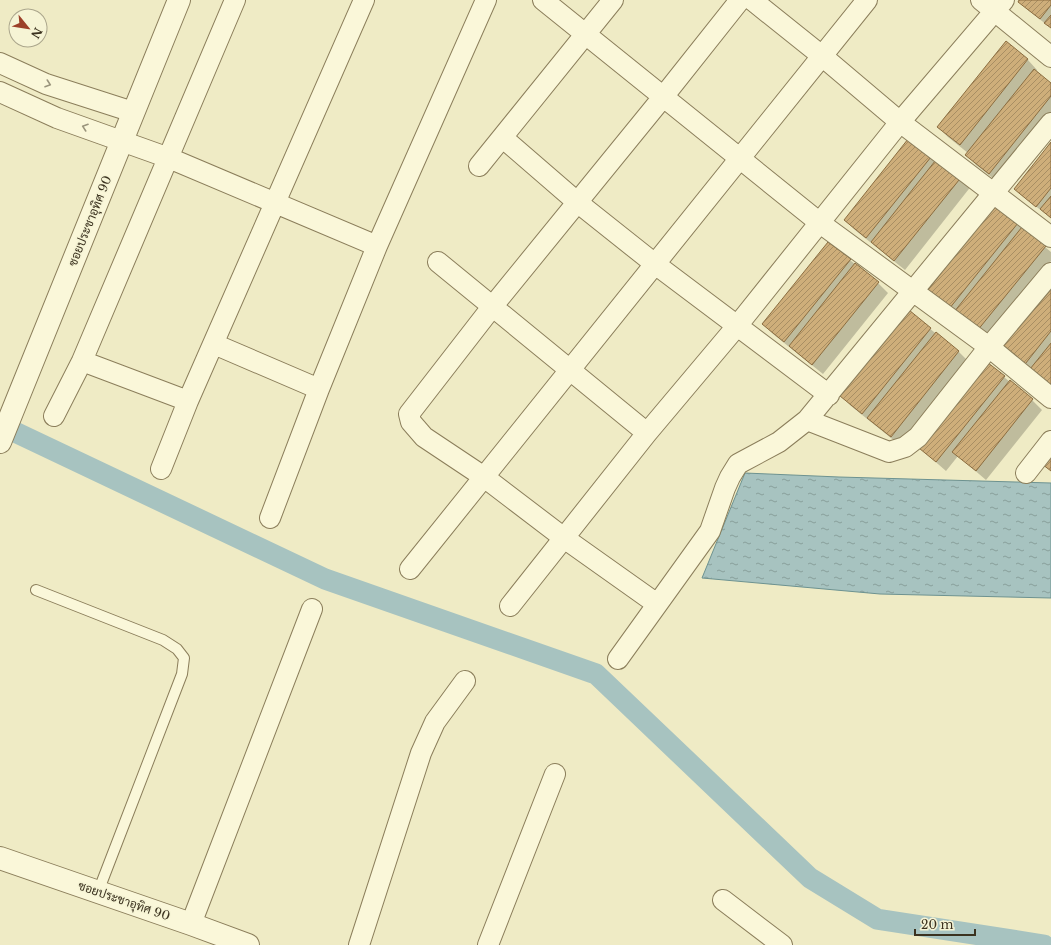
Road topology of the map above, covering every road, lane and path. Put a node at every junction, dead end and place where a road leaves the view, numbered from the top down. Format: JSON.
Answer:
{"nodes":[{"id":1,"x":180,"y":0,"type":"edge"},
{"id":2,"x":235,"y":0,"type":"edge"},
{"id":3,"x":364,"y":0,"type":"edge"},
{"id":4,"x":486,"y":0,"type":"edge"},
{"id":5,"x":543,"y":0,"type":"edge"},
{"id":6,"x":613,"y":0,"type":"edge"},
{"id":7,"x":740,"y":0,"type":"edge"},
{"id":8,"x":752,"y":0,"type":"edge"},
{"id":9,"x":867,"y":0,"type":"edge"},
{"id":10,"x":993,"y":4,"type":"edge"},
{"id":11,"x":585,"y":35,"type":"junction"},
{"id":12,"x":822,"y":56,"type":"junction"},
{"id":13,"x":1051,"y":57,"type":"edge"},
{"id":14,"x":0,"y":63,"type":"edge"},
{"id":15,"x":21,"y":73,"type":"junction"},
{"id":16,"x":5,"y":94,"type":"edge"},
{"id":17,"x":663,"y":97,"type":"junction"},
{"id":18,"x":134,"y":112,"type":"junction"},
{"id":19,"x":900,"y":122,"type":"junction"},
{"id":20,"x":1051,"y":123,"type":"edge"},
{"id":21,"x":502,"y":138,"type":"junction"},
{"id":22,"x":122,"y":140,"type":"junction"},
{"id":23,"x":169,"y":158,"type":"junction"},
{"id":24,"x":739,"y":159,"type":"junction"},
{"id":25,"x":479,"y":166,"type":"dead end"},
{"id":26,"x":993,"y":194,"type":"junction"},
{"id":27,"x":578,"y":202,"type":"junction"},
{"id":28,"x":276,"y":204,"type":"junction"},
{"id":29,"x":820,"y":223,"type":"junction"},
{"id":30,"x":1051,"y":238,"type":"edge"},
{"id":31,"x":377,"y":246,"type":"junction"},
{"id":32,"x":438,"y":262,"type":"dead end"},
{"id":33,"x":655,"y":264,"type":"junction"},
{"id":34,"x":1051,"y":273,"type":"edge"},
{"id":35,"x":913,"y":290,"type":"junction"},
{"id":36,"x":492,"y":307,"type":"junction"},
{"id":37,"x":737,"y":326,"type":"junction"},
{"id":38,"x":214,"y":344,"type":"junction"},
{"id":39,"x":989,"y":347,"type":"junction"},
{"id":40,"x":82,"y":361,"type":"junction"},
{"id":41,"x":569,"y":370,"type":"junction"},
{"id":42,"x":318,"y":389,"type":"junction"},
{"id":43,"x":829,"y":395,"type":"junction"},
{"id":44,"x":1051,"y":398,"type":"edge"},
{"id":45,"x":188,"y":401,"type":"junction"},
{"id":46,"x":54,"y":416,"type":"dead end"},
{"id":47,"x":808,"y":420,"type":"junction"},
{"id":48,"x":647,"y":433,"type":"junction"},
{"id":49,"x":1051,"y":441,"type":"edge"},
{"id":50,"x":0,"y":442,"type":"edge"},
{"id":51,"x":161,"y":469,"type":"dead end"},
{"id":52,"x":1026,"y":473,"type":"dead end"},
{"id":53,"x":484,"y":477,"type":"junction"},
{"id":54,"x":270,"y":518,"type":"dead end"},
{"id":55,"x":564,"y":538,"type":"junction"},
{"id":56,"x":410,"y":569,"type":"dead end"},
{"id":57,"x":36,"y":590,"type":"dead end"},
{"id":58,"x":657,"y":604,"type":"junction"},
{"id":59,"x":510,"y":606,"type":"dead end"},
{"id":60,"x":312,"y":609,"type":"dead end"},
{"id":61,"x":618,"y":658,"type":"dead end"},
{"id":62,"x":465,"y":682,"type":"dead end"},
{"id":63,"x":555,"y":774,"type":"dead end"},
{"id":64,"x":0,"y":858,"type":"edge"},
{"id":65,"x":98,"y":892,"type":"junction"},
{"id":66,"x":723,"y":900,"type":"dead end"},
{"id":67,"x":191,"y":924,"type":"junction"},
{"id":68,"x":761,"y":938,"type":"edge"},
{"id":69,"x":248,"y":945,"type":"edge"},
{"id":70,"x":359,"y":945,"type":"edge"},
{"id":71,"x":488,"y":945,"type":"edge"},
{"id":72,"x":782,"y":945,"type":"edge"}],
"edges":[{"from":1,"to":18,"type":"street","name":"ซอยประชาอุทิศ 90"},
{"from":2,"to":23,"type":"street"},
{"from":3,"to":28,"type":"street"},
{"from":4,"to":31,"type":"street"},
{"from":5,"to":11,"type":"street"},
{"from":6,"to":11,"type":"street"},
{"from":7,"to":17,"type":"street"},
{"from":8,"to":12,"type":"street"},
{"from":9,"to":12,"type":"street"},
{"from":10,"to":13,"type":"street"},
{"from":10,"to":19,"type":"street"},
{"from":11,"to":17,"type":"street"},
{"from":11,"to":21,"type":"street"},
{"from":12,"to":19,"type":"street"},
{"from":12,"to":24,"type":"street"},
{"from":14,"to":15,"type":"street"},
{"from":15,"to":16,"type":"street"},
{"from":15,"to":18,"type":"street","one_way":true},
{"from":22,"to":16,"type":"street","one_way":true},
{"from":17,"to":24,"type":"street"},
{"from":17,"to":27,"type":"street"},
{"from":18,"to":22,"type":"street","name":"ซอยประชาอุทิศ 90"},
{"from":19,"to":26,"type":"street"},
{"from":19,"to":29,"type":"street"},
{"from":20,"to":26,"type":"street"},
{"from":21,"to":25,"type":"street"},
{"from":21,"to":27,"type":"street"},
{"from":22,"to":23,"type":"street"},
{"from":22,"to":50,"type":"street","name":"ซอยประชาอุทิศ 90"},
{"from":23,"to":28,"type":"street"},
{"from":23,"to":40,"type":"street"},
{"from":24,"to":29,"type":"street"},
{"from":24,"to":33,"type":"street"},
{"from":26,"to":30,"type":"street"},
{"from":26,"to":35,"type":"street"},
{"from":27,"to":33,"type":"street"},
{"from":27,"to":36,"type":"street"},
{"from":28,"to":31,"type":"street"},
{"from":28,"to":38,"type":"street"},
{"from":29,"to":35,"type":"street"},
{"from":29,"to":37,"type":"street"},
{"from":31,"to":42,"type":"street"},
{"from":32,"to":36,"type":"street"},
{"from":33,"to":37,"type":"street"},
{"from":33,"to":41,"type":"street"},
{"from":34,"to":39,"type":"street"},
{"from":35,"to":39,"type":"street"},
{"from":35,"to":43,"type":"street"},
{"from":36,"to":41,"type":"street"},
{"from":36,"to":53,"type":"street"},
{"from":37,"to":43,"type":"street"},
{"from":37,"to":48,"type":"street"},
{"from":38,"to":42,"type":"street"},
{"from":38,"to":45,"type":"street"},
{"from":39,"to":44,"type":"street"},
{"from":39,"to":47,"type":"street"},
{"from":40,"to":45,"type":"street"},
{"from":40,"to":46,"type":"street"},
{"from":41,"to":48,"type":"street"},
{"from":41,"to":53,"type":"street"},
{"from":42,"to":54,"type":"street"},
{"from":43,"to":47,"type":"street"},
{"from":45,"to":51,"type":"street"},
{"from":47,"to":58,"type":"street"},
{"from":48,"to":55,"type":"street"},
{"from":49,"to":52,"type":"street"},
{"from":53,"to":55,"type":"street"},
{"from":53,"to":56,"type":"street"},
{"from":55,"to":58,"type":"street"},
{"from":55,"to":59,"type":"street"},
{"from":57,"to":65,"type":"lane"},
{"from":58,"to":61,"type":"street"},
{"from":60,"to":67,"type":"street"},
{"from":62,"to":70,"type":"street"},
{"from":63,"to":71,"type":"street"},
{"from":64,"to":65,"type":"street","name":"ซอยประชาอุทิศ 90"},
{"from":65,"to":67,"type":"street","name":"ซอยประชาอุทิศ 90"},
{"from":66,"to":68,"type":"street"},
{"from":67,"to":69,"type":"street","name":"ซอยประชาอุทิศ 90"},
{"from":68,"to":72,"type":"street"}]}
